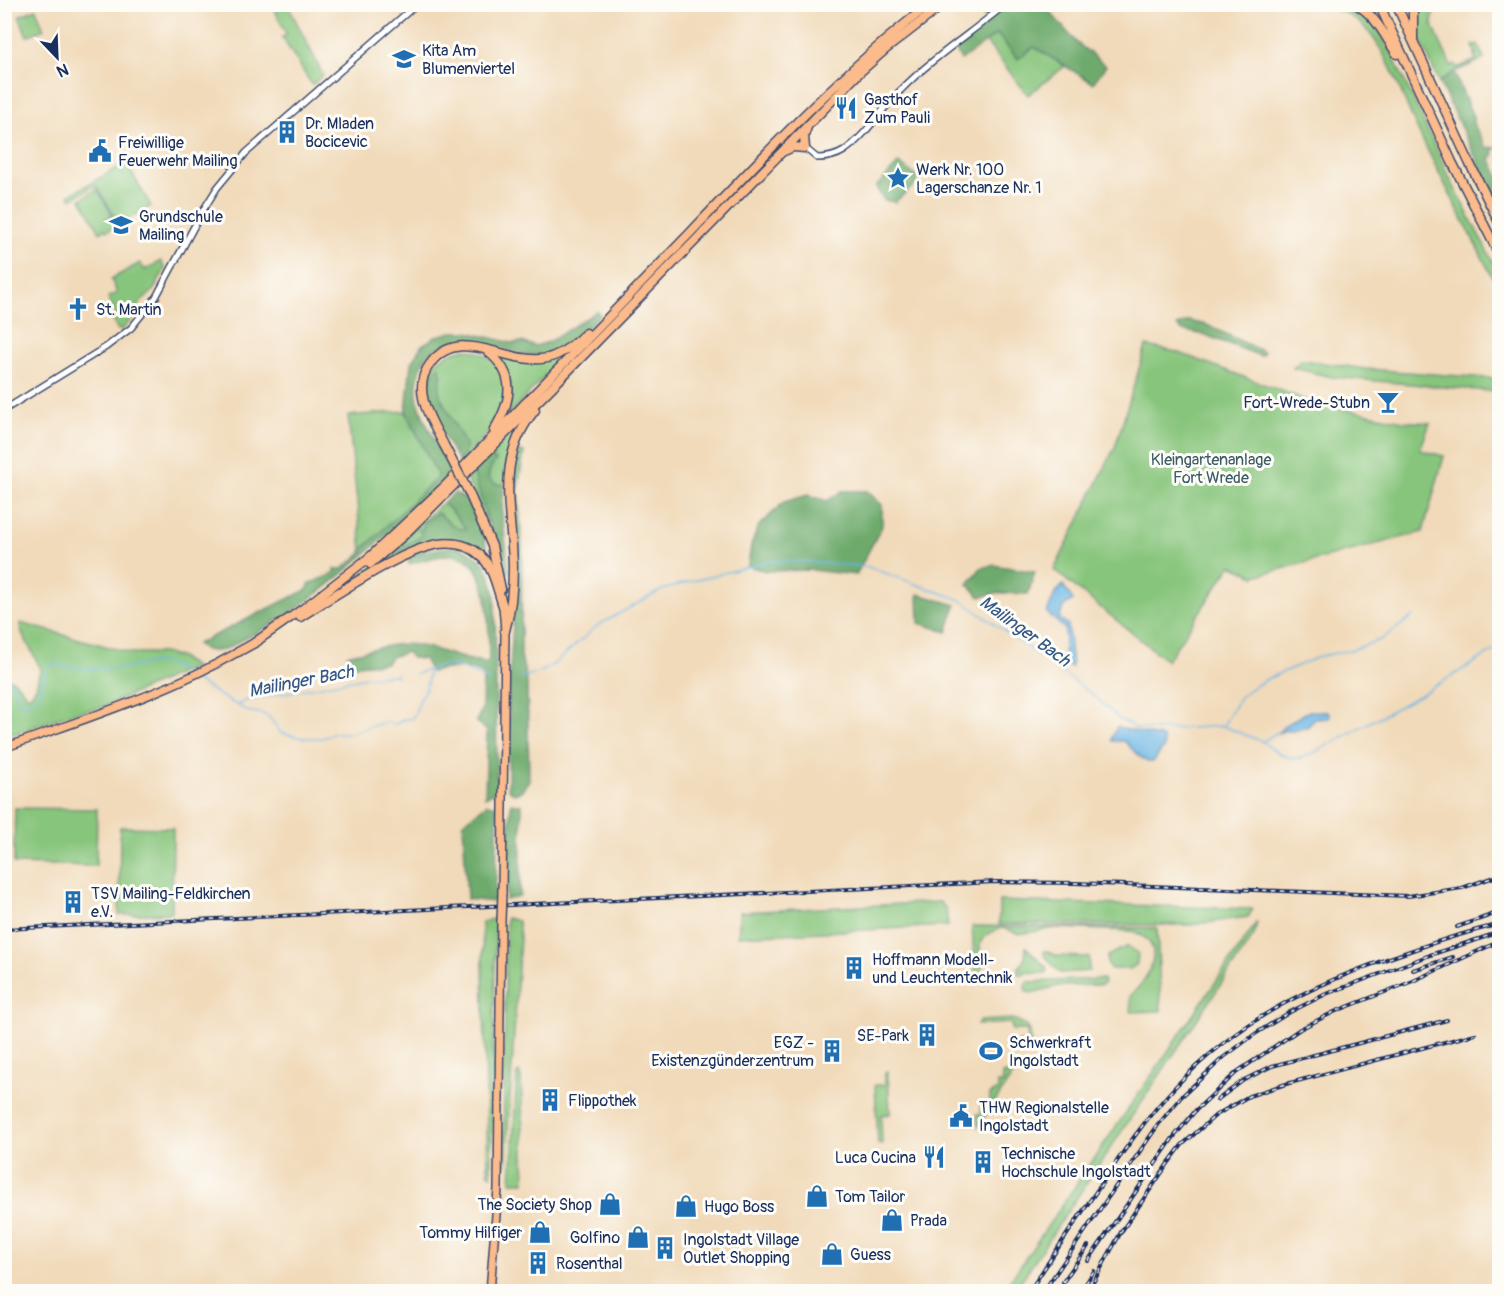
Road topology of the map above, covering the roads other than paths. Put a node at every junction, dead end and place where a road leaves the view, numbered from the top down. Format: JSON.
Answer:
{"nodes":[{"id":1,"x":417,"y":4,"type":"edge"},
{"id":2,"x":930,"y":4,"type":"edge"},
{"id":3,"x":944,"y":4,"type":"edge"},
{"id":4,"x":1006,"y":4,"type":"edge"},
{"id":5,"x":1356,"y":4,"type":"edge"},
{"id":6,"x":1378,"y":4,"type":"edge"},
{"id":7,"x":1396,"y":4,"type":"edge"},
{"id":8,"x":1413,"y":4,"type":"edge"},
{"id":9,"x":1413,"y":43,"type":"junction"},
{"id":10,"x":1400,"y":58,"type":"junction"},
{"id":11,"x":1420,"y":94,"type":"junction"},
{"id":12,"x":808,"y":124,"type":"junction"},
{"id":13,"x":805,"y":148,"type":"junction"},
{"id":14,"x":780,"y":152,"type":"junction"},
{"id":15,"x":1500,"y":224,"type":"edge"},
{"id":16,"x":1500,"y":256,"type":"edge"},
{"id":17,"x":629,"y":296,"type":"junction"},
{"id":18,"x":484,"y":349,"type":"junction"},
{"id":19,"x":562,"y":377,"type":"junction"},
{"id":20,"x":4,"y":410,"type":"edge"},
{"id":21,"x":484,"y":445,"type":"junction"},
{"id":22,"x":503,"y":606,"type":"junction"},
{"id":23,"x":306,"y":614,"type":"junction"},
{"id":24,"x":504,"y":631,"type":"junction"},
{"id":25,"x":254,"y":643,"type":"junction"},
{"id":26,"x":238,"y":652,"type":"joint"},
{"id":27,"x":4,"y":748,"type":"edge"},
{"id":28,"x":492,"y":1292,"type":"edge"}],
"edges":[{"from":1,"to":20,"type":"street"},
{"from":2,"to":17,"type":"highway"},
{"from":3,"to":12,"type":"highway"},
{"from":4,"to":13,"type":"street"},
{"from":5,"to":10,"type":"highway"},
{"from":6,"to":10,"type":"highway"},
{"from":6,"to":11,"type":"highway"},
{"from":7,"to":9,"type":"highway"},
{"from":8,"to":9,"type":"highway"},
{"from":9,"to":15,"type":"highway"},
{"from":10,"to":11,"type":"highway"},
{"from":11,"to":16,"type":"highway"},
{"from":12,"to":13,"type":"highway"},
{"from":12,"to":14,"type":"highway"},
{"from":13,"to":14,"type":"highway"},
{"from":14,"to":19,"type":"highway"},
{"from":17,"to":18,"type":"highway"},
{"from":17,"to":21,"type":"highway"},
{"from":18,"to":21,"type":"highway"},
{"from":18,"to":22,"type":"highway","bridge":true},
{"from":19,"to":23,"type":"highway"},
{"from":19,"to":24,"type":"highway"},
{"from":21,"to":25,"type":"highway"},
{"from":22,"to":23,"type":"highway"},
{"from":22,"to":24,"type":"main road"},
{"from":23,"to":25,"type":"highway"},
{"from":24,"to":28,"type":"main road","bridge":true},
{"from":25,"to":26,"type":"highway"},
{"from":26,"to":27,"type":"main road"}]}
